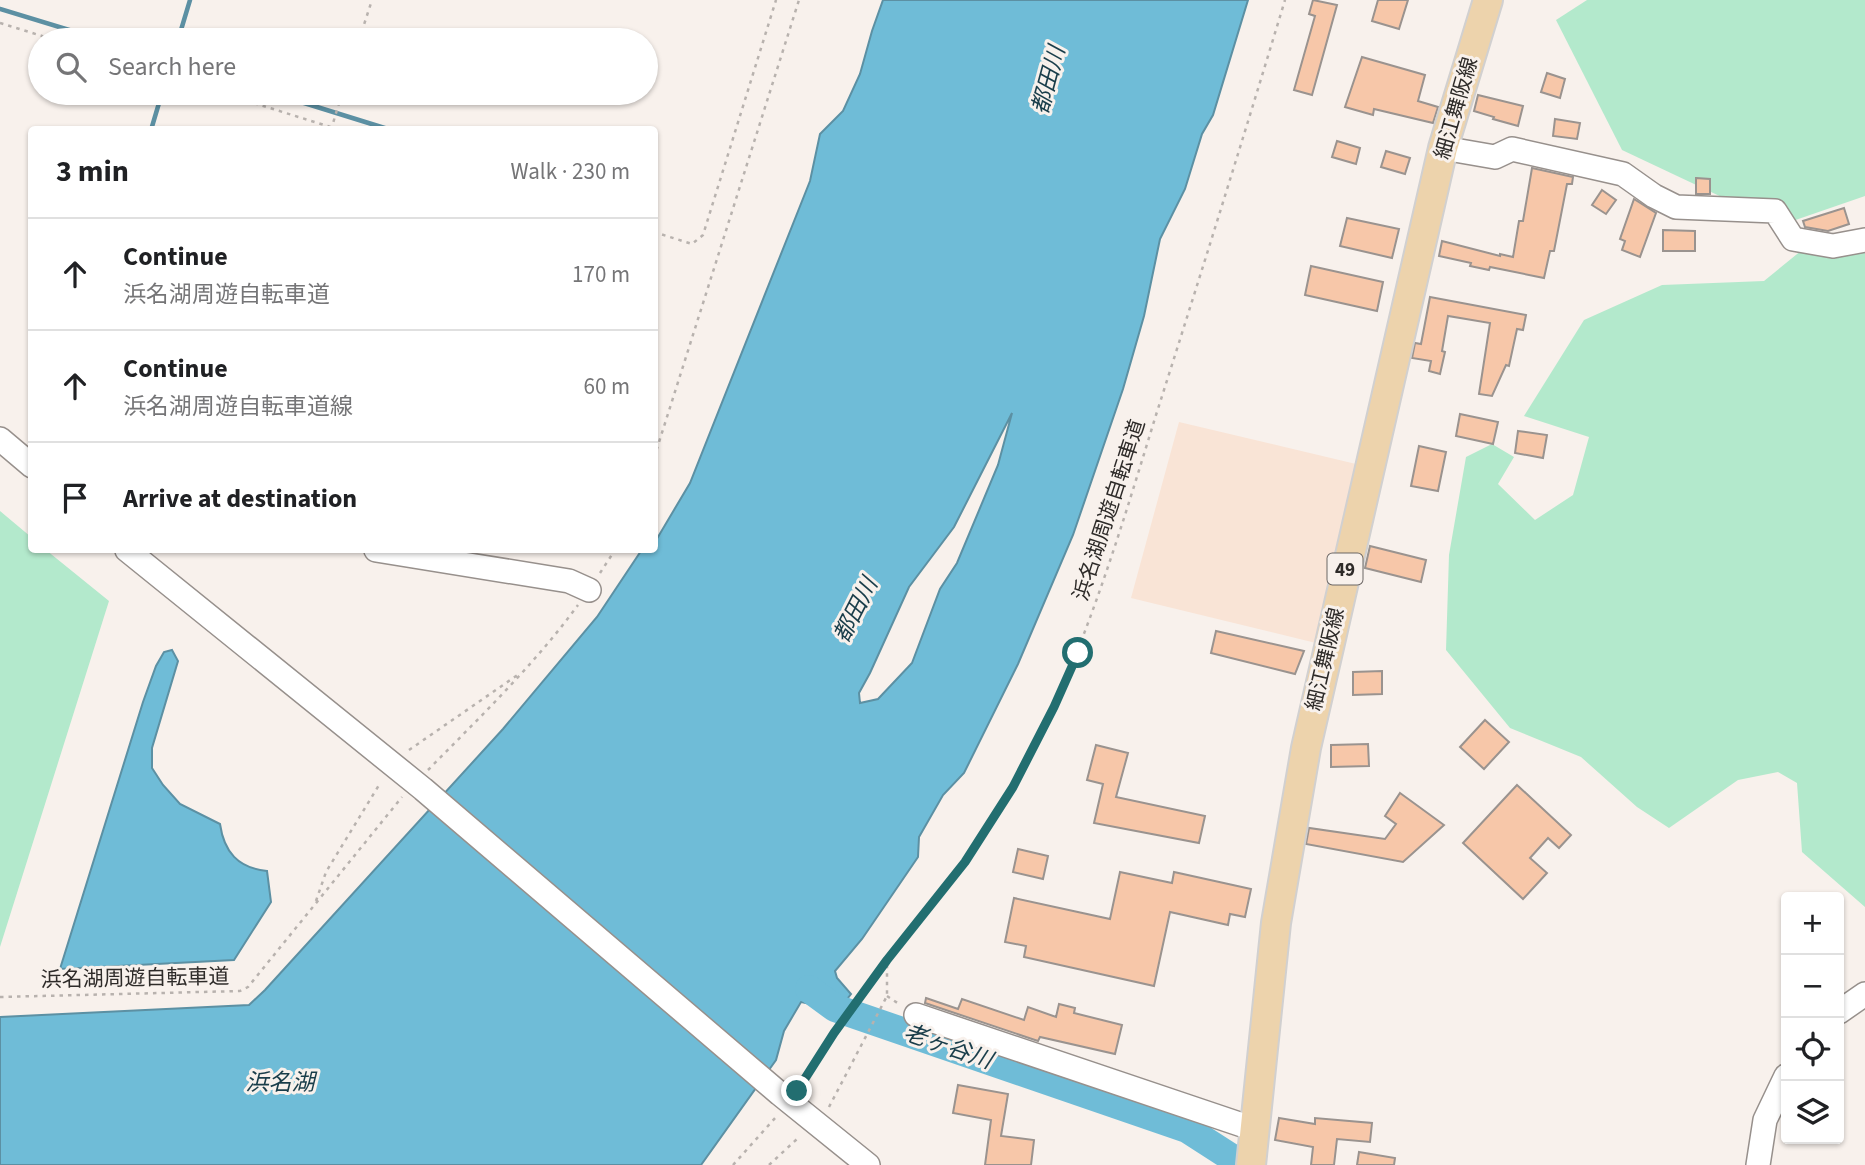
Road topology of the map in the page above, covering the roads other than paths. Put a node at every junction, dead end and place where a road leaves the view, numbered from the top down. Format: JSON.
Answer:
{"nodes":[{"id":1,"x":1488,"y":0,"type":"edge"},
{"id":2,"x":1443,"y":148,"type":"junction"},
{"id":3,"x":1865,"y":240,"type":"edge"},
{"id":4,"x":0,"y":439,"type":"edge"},
{"id":5,"x":28,"y":463,"type":"edge"},
{"id":6,"x":131,"y":553,"type":"edge"},
{"id":7,"x":395,"y":553,"type":"edge"},
{"id":8,"x":589,"y":590,"type":"road end"},
{"id":9,"x":1865,"y":994,"type":"edge"},
{"id":10,"x":1844,"y":1009,"type":"edge"},
{"id":11,"x":916,"y":1015,"type":"dead end"},
{"id":12,"x":1784,"y":1081,"type":"edge"},
{"id":13,"x":1252,"y":1148,"type":"edge"},
{"id":14,"x":868,"y":1165,"type":"edge"},
{"id":15,"x":1758,"y":1165,"type":"edge"}],
"edges":[{"from":1,"to":2,"type":"main road","name":"細江舞阪線","number":"49"},
{"from":2,"to":3,"type":"street"},
{"from":2,"to":13,"type":"main road","name":"細江舞阪線","number":"49"},
{"from":4,"to":5,"type":"street"},
{"from":6,"to":14,"type":"street"},
{"from":7,"to":8,"type":"street"},
{"from":9,"to":10,"type":"street"},
{"from":11,"to":13,"type":"street"},
{"from":12,"to":15,"type":"street"}]}
